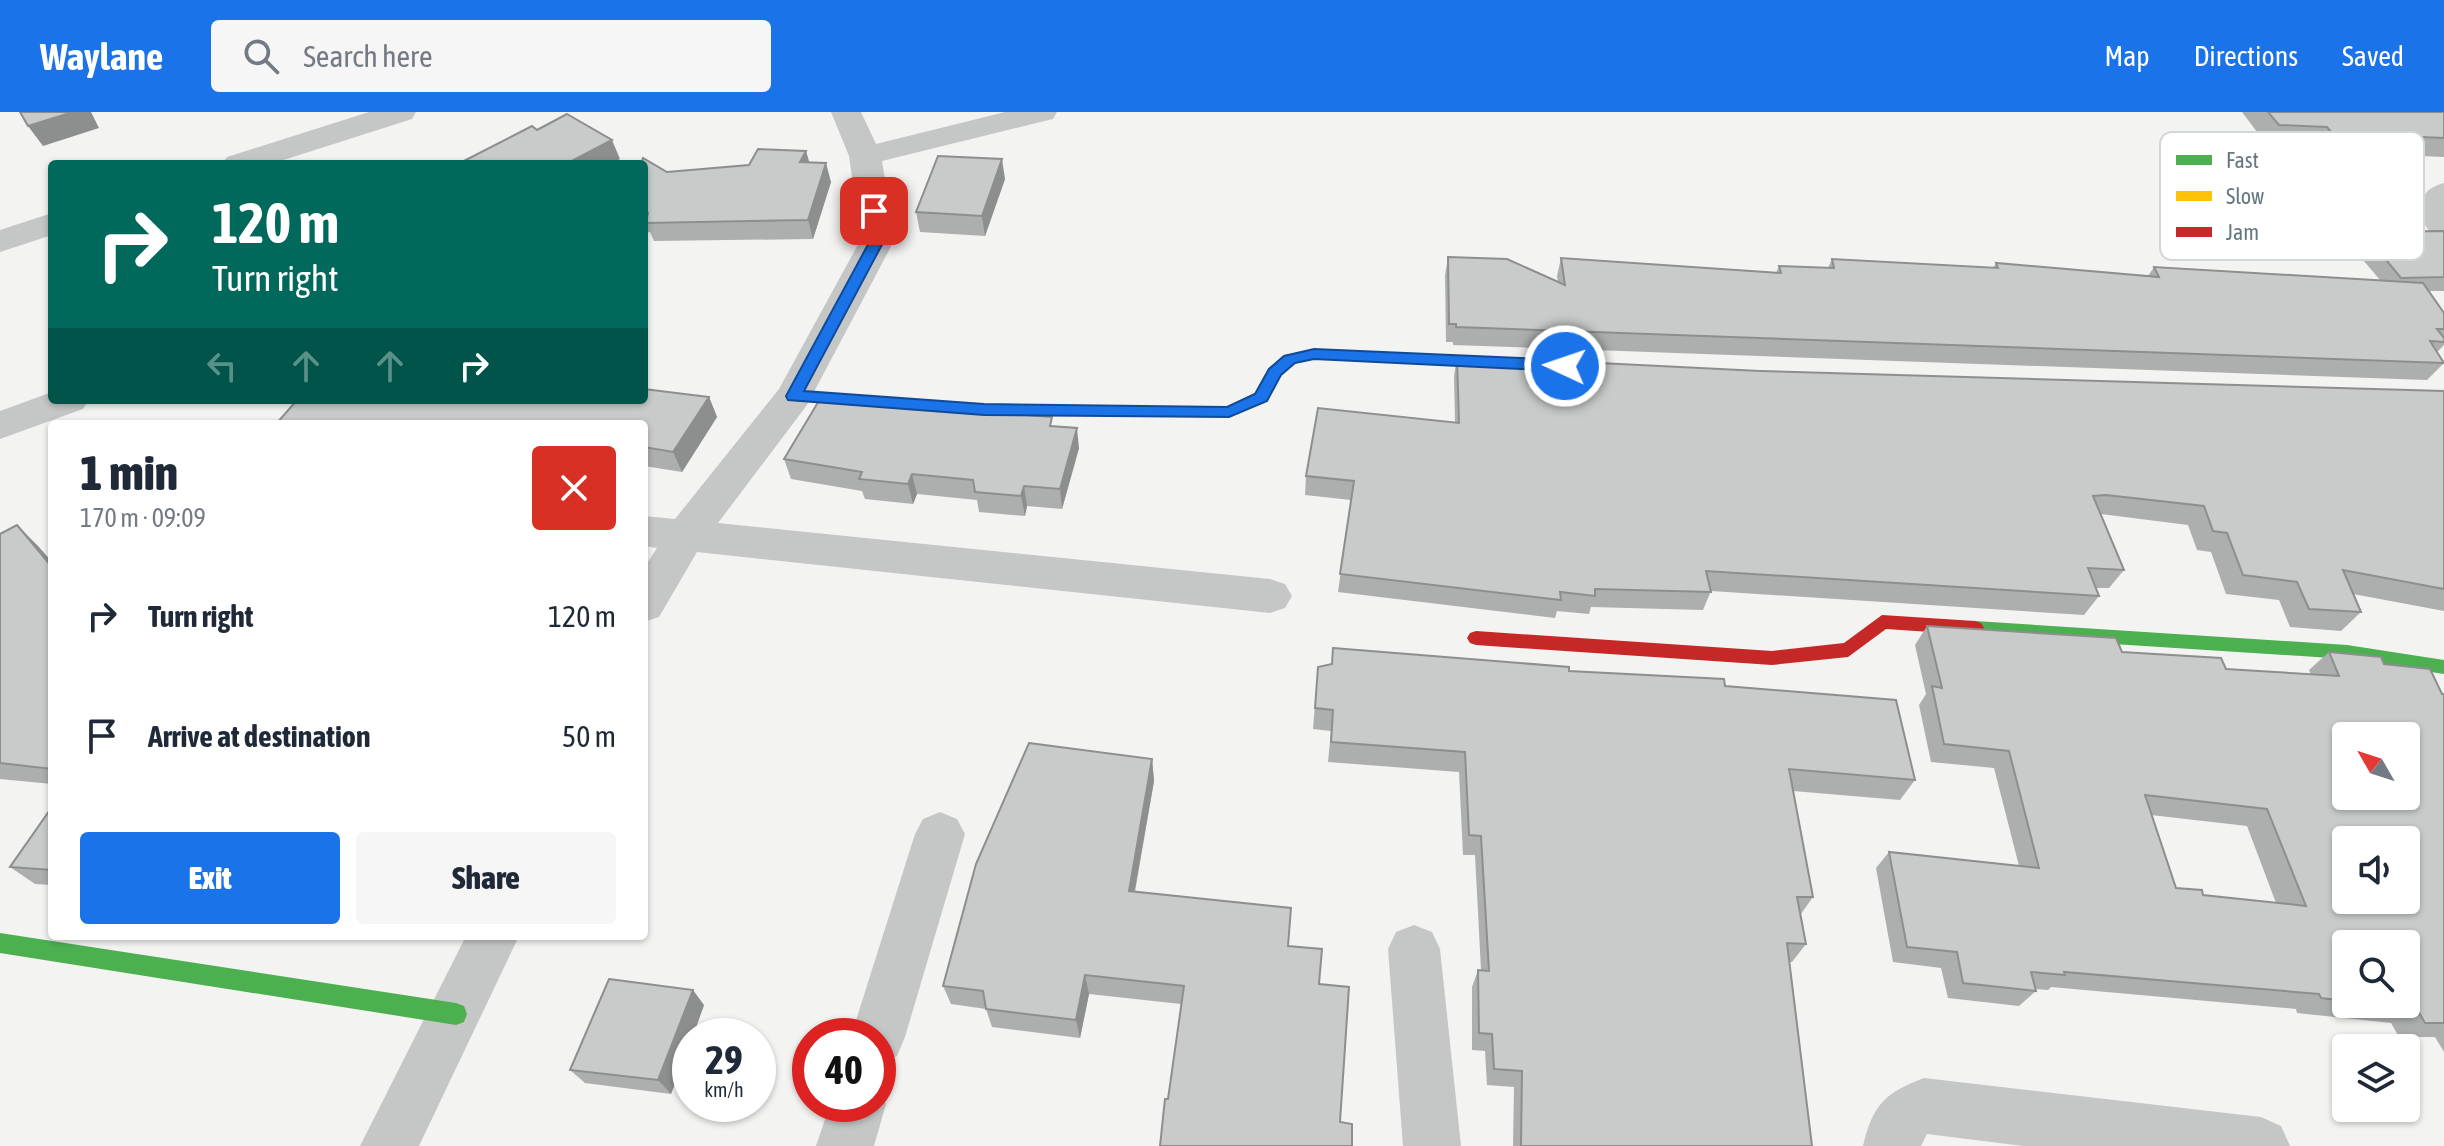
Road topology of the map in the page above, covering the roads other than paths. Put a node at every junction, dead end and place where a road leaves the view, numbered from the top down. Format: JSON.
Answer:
{"nodes":[{"id":1,"x":401,"y":112,"type":"edge"},
{"id":2,"x":846,"y":112,"type":"edge"},
{"id":3,"x":1042,"y":112,"type":"edge"},
{"id":4,"x":865,"y":156,"type":"junction"},
{"id":5,"x":251,"y":160,"type":"edge"},
{"id":6,"x":2444,"y":193,"type":"edge"},
{"id":7,"x":48,"y":224,"type":"edge"},
{"id":8,"x":2444,"y":229,"type":"edge"},
{"id":9,"x":0,"y":242,"type":"edge"},
{"id":10,"x":1534,"y":364,"type":"edge"},
{"id":11,"x":794,"y":396,"type":"junction"},
{"id":12,"x":59,"y":404,"type":"edge"},
{"id":13,"x":0,"y":426,"type":"edge"},
{"id":14,"x":648,"y":531,"type":"edge"},
{"id":15,"x":686,"y":535,"type":"junction"},
{"id":16,"x":1270,"y":596,"type":"dead end"},
{"id":17,"x":648,"y":598,"type":"edge"},
{"id":18,"x":1476,"y":638,"type":"dead end"},
{"id":19,"x":2444,"y":667,"type":"edge"},
{"id":20,"x":940,"y":834,"type":"dead end"},
{"id":21,"x":491,"y":940,"type":"edge"},
{"id":22,"x":0,"y":943,"type":"edge"},
{"id":23,"x":1414,"y":949,"type":"dead end"},
{"id":24,"x":456,"y":1014,"type":"junction"},
{"id":25,"x":884,"y":1018,"type":"edge"},
{"id":26,"x":852,"y":1122,"type":"edge"},
{"id":27,"x":389,"y":1146,"type":"edge"},
{"id":28,"x":845,"y":1146,"type":"edge"},
{"id":29,"x":1432,"y":1146,"type":"edge"},
{"id":30,"x":1892,"y":1146,"type":"edge"},
{"id":31,"x":2261,"y":1146,"type":"edge"}],
"edges":[{"from":1,"to":5,"type":"street"},
{"from":2,"to":4,"type":"street"},
{"from":3,"to":4,"type":"street"},
{"from":4,"to":11,"type":"street"},
{"from":6,"to":8,"type":"street"},
{"from":7,"to":9,"type":"street"},
{"from":10,"to":11,"type":"street"},
{"from":11,"to":15,"type":"street"},
{"from":12,"to":13,"type":"street"},
{"from":14,"to":15,"type":"street"},
{"from":15,"to":16,"type":"street"},
{"from":15,"to":17,"type":"street"},
{"from":18,"to":19,"type":"street"},
{"from":20,"to":25,"type":"street"},
{"from":21,"to":24,"type":"street"},
{"from":22,"to":24,"type":"street"},
{"from":23,"to":29,"type":"street"},
{"from":24,"to":27,"type":"street"},
{"from":26,"to":28,"type":"street"},
{"from":30,"to":31,"type":"street"}]}
